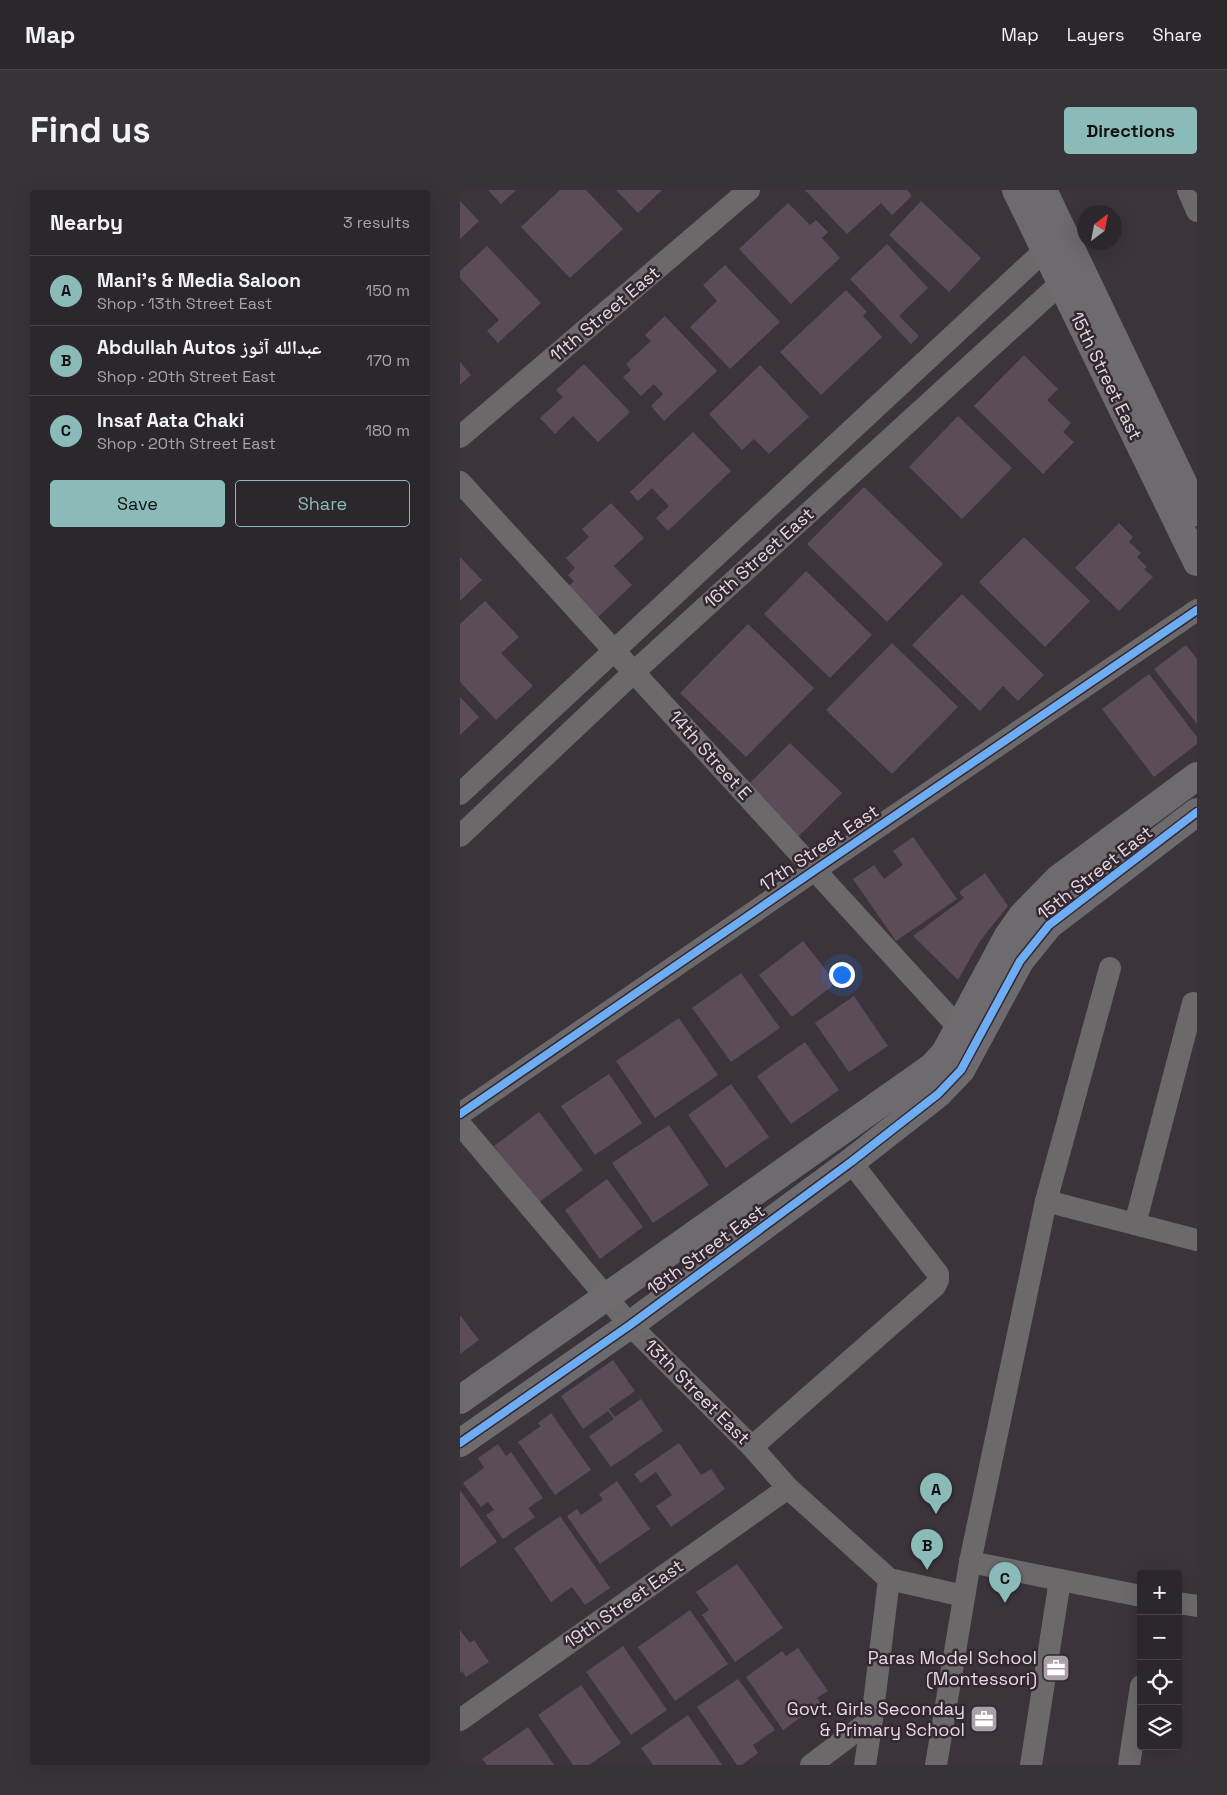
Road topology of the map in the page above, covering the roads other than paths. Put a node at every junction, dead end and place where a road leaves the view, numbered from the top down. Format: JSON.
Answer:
{"nodes":[{"id":1,"x":750,"y":190,"type":"edge"},
{"id":2,"x":1016,"y":190,"type":"edge"},
{"id":3,"x":1043,"y":190,"type":"edge"},
{"id":4,"x":1188,"y":190,"type":"edge"},
{"id":5,"x":1197,"y":211,"type":"edge"},
{"id":6,"x":1046,"y":250,"type":"junction"},
{"id":7,"x":1061,"y":283,"type":"junction"},
{"id":8,"x":460,"y":437,"type":"edge"},
{"id":9,"x":460,"y":482,"type":"edge"},
{"id":10,"x":1197,"y":512,"type":"edge"},
{"id":11,"x":1197,"y":562,"type":"edge"},
{"id":12,"x":1197,"y":610,"type":"edge"},
{"id":13,"x":615,"y":652,"type":"junction"},
{"id":14,"x":634,"y":672,"type":"junction"},
{"id":15,"x":1197,"y":776,"type":"edge"},
{"id":16,"x":460,"y":794,"type":"edge"},
{"id":17,"x":1197,"y":812,"type":"edge"},
{"id":18,"x":460,"y":836,"type":"edge"},
{"id":19,"x":815,"y":870,"type":"junction"},
{"id":20,"x":1110,"y":968,"type":"dead end"},
{"id":21,"x":1193,"y":1003,"type":"dead end"},
{"id":22,"x":960,"y":1028,"type":"junction"},
{"id":23,"x":953,"y":1061,"type":"junction"},
{"id":24,"x":460,"y":1114,"type":"edge"},
{"id":25,"x":460,"y":1124,"type":"edge"},
{"id":26,"x":851,"y":1162,"type":"junction"},
{"id":27,"x":1046,"y":1201,"type":"junction"},
{"id":28,"x":1135,"y":1224,"type":"junction"},
{"id":29,"x":1197,"y":1240,"type":"edge"},
{"id":30,"x":606,"y":1296,"type":"junction"},
{"id":31,"x":630,"y":1325,"type":"junction"},
{"id":32,"x":460,"y":1400,"type":"edge"},
{"id":33,"x":460,"y":1443,"type":"edge"},
{"id":34,"x":752,"y":1447,"type":"junction"},
{"id":35,"x":788,"y":1488,"type":"junction"},
{"id":36,"x":970,"y":1562,"type":"junction"},
{"id":37,"x":889,"y":1579,"type":"junction"},
{"id":38,"x":1060,"y":1580,"type":"junction"},
{"id":39,"x":1137,"y":1595,"type":"edge"},
{"id":40,"x":964,"y":1596,"type":"junction"},
{"id":41,"x":1182,"y":1604,"type":"edge"},
{"id":42,"x":1197,"y":1606,"type":"edge"},
{"id":43,"x":1138,"y":1705,"type":"edge"},
{"id":44,"x":872,"y":1719,"type":"junction"},
{"id":45,"x":460,"y":1720,"type":"edge"},
{"id":46,"x":811,"y":1765,"type":"edge"},
{"id":47,"x":865,"y":1765,"type":"edge"},
{"id":48,"x":936,"y":1765,"type":"edge"},
{"id":49,"x":1031,"y":1765,"type":"edge"},
{"id":50,"x":1129,"y":1765,"type":"edge"}],
"edges":[{"from":1,"to":8,"type":"street","name":"11th Street East"},
{"from":2,"to":6,"type":"street","name":"15th Street East"},
{"from":3,"to":10,"type":"street","name":"15th Street East"},
{"from":4,"to":5,"type":"street"},
{"from":6,"to":7,"type":"street","name":"15th Street East"},
{"from":6,"to":13,"type":"street","name":"16th Street East"},
{"from":7,"to":11,"type":"street","name":"15th Street East"},
{"from":7,"to":14,"type":"street","name":"16th Street East"},
{"from":9,"to":13,"type":"street","name":"14th Street E"},
{"from":12,"to":19,"type":"street","name":"17th Street East"},
{"from":13,"to":14,"type":"street","name":"14th Street E"},
{"from":13,"to":16,"type":"street","name":"16th Street East"},
{"from":14,"to":18,"type":"street","name":"16th Street East"},
{"from":14,"to":19,"type":"street","name":"14th Street E"},
{"from":15,"to":22,"type":"street","name":"15th Street East"},
{"from":17,"to":23,"type":"street","name":"15th Street East"},
{"from":19,"to":22,"type":"street","name":"14th Street E"},
{"from":19,"to":24,"type":"street","name":"17th Street East"},
{"from":20,"to":27,"type":"street"},
{"from":21,"to":28,"type":"street"},
{"from":22,"to":23,"type":"street","name":"15th Street East"},
{"from":23,"to":26,"type":"street","name":"18th Street East"},
{"from":23,"to":30,"type":"street","name":"18th Street East"},
{"from":25,"to":30,"type":"street","name":"13th Street East"},
{"from":26,"to":31,"type":"street","name":"18th Street East"},
{"from":26,"to":34,"type":"street"},
{"from":27,"to":28,"type":"street"},
{"from":27,"to":36,"type":"street"},
{"from":28,"to":29,"type":"street"},
{"from":30,"to":31,"type":"street","name":"13th Street East"},
{"from":30,"to":32,"type":"street","name":"18th Street East"},
{"from":31,"to":33,"type":"street","name":"18th Street East"},
{"from":31,"to":34,"type":"street","name":"13th Street East"},
{"from":34,"to":35,"type":"street","name":"13th Street East"},
{"from":35,"to":37,"type":"street","name":"13th Street East"},
{"from":35,"to":45,"type":"street","name":"19th Street East"},
{"from":36,"to":38,"type":"street"},
{"from":36,"to":40,"type":"street"},
{"from":37,"to":40,"type":"street"},
{"from":37,"to":44,"type":"street"},
{"from":38,"to":39,"type":"street"},
{"from":38,"to":49,"type":"street"},
{"from":40,"to":48,"type":"street"},
{"from":41,"to":42,"type":"street"},
{"from":43,"to":50,"type":"street"},
{"from":44,"to":46,"type":"street"},
{"from":44,"to":47,"type":"street"}]}
